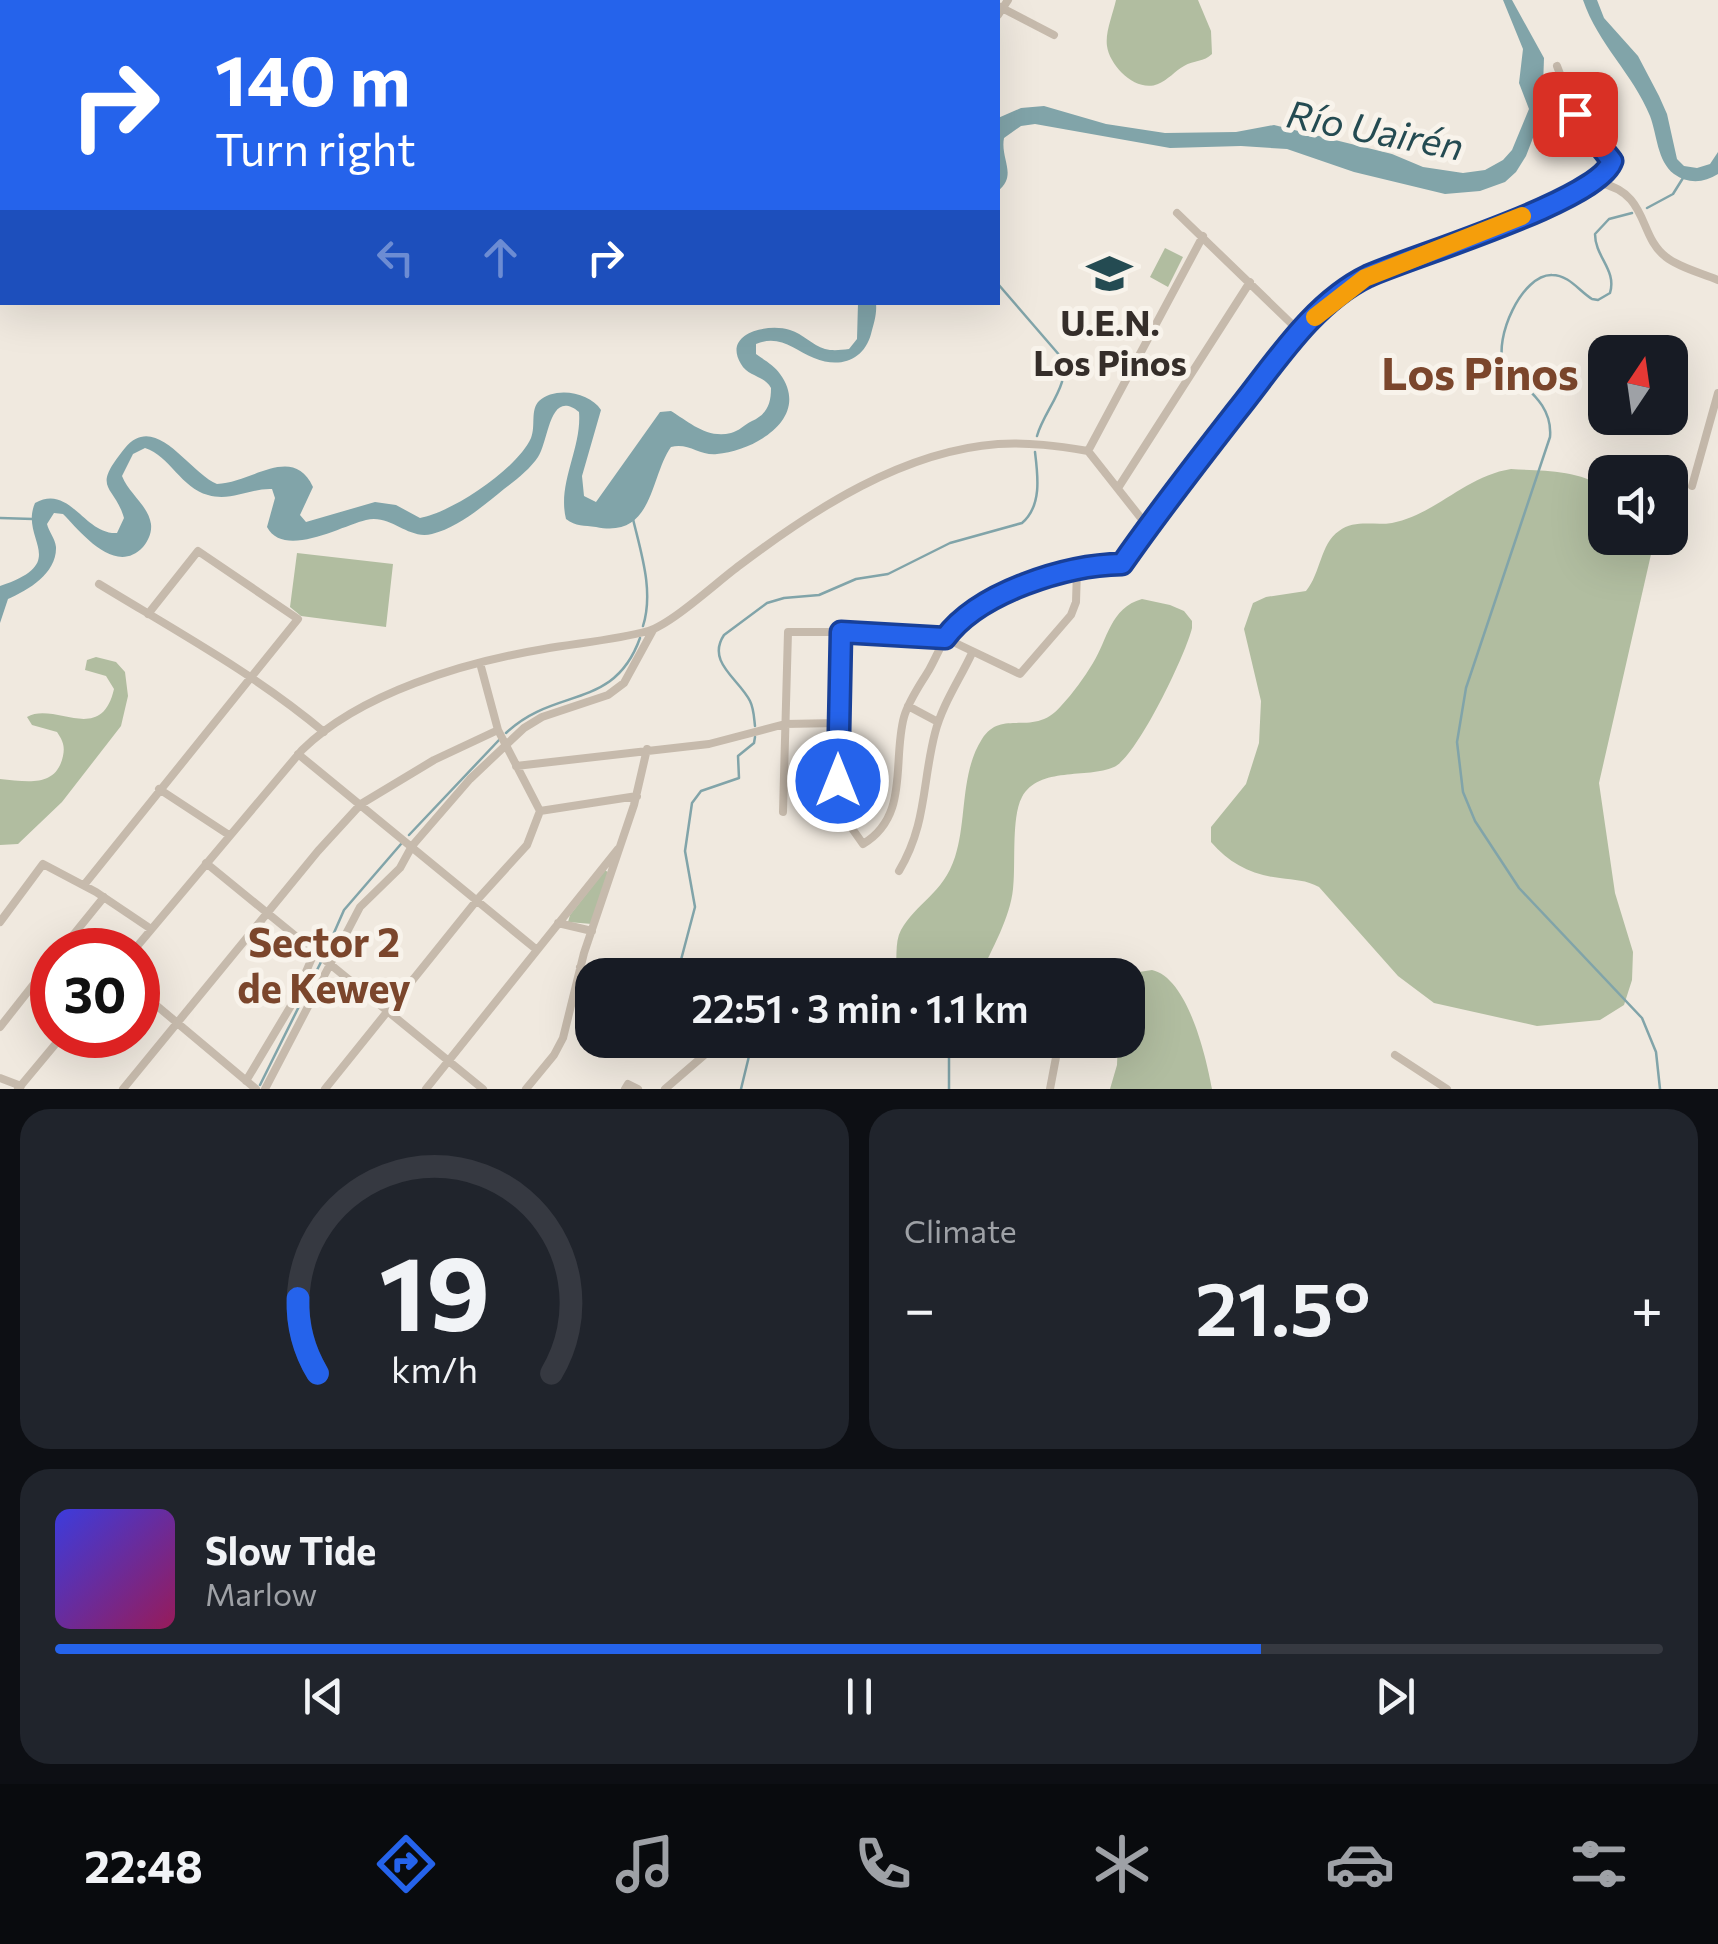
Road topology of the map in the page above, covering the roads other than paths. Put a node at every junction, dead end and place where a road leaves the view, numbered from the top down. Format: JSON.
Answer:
{"nodes":[{"id":1,"x":1000,"y":8,"type":"edge"},
{"id":2,"x":1054,"y":35,"type":"dead end"},
{"id":3,"x":1557,"y":66,"type":"dead end"},
{"id":4,"x":1596,"y":183,"type":"junction"},
{"id":5,"x":1176,"y":213,"type":"dead end"},
{"id":6,"x":1202,"y":236,"type":"junction"},
{"id":7,"x":1718,"y":280,"type":"edge"},
{"id":8,"x":1250,"y":282,"type":"junction"},
{"id":9,"x":1300,"y":332,"type":"junction"},
{"id":10,"x":1718,"y":393,"type":"edge"},
{"id":11,"x":1088,"y":451,"type":"junction"},
{"id":12,"x":1692,"y":486,"type":"dead end"},
{"id":13,"x":1118,"y":488,"type":"junction"},
{"id":14,"x":1148,"y":526,"type":"junction"},
{"id":15,"x":1076,"y":570,"type":"junction"},
{"id":16,"x":99,"y":584,"type":"dead end"},
{"id":17,"x":148,"y":614,"type":"junction"},
{"id":18,"x":654,"y":629,"type":"junction"},
{"id":19,"x":841,"y":632,"type":"junction"},
{"id":20,"x":945,"y":638,"type":"junction"},
{"id":21,"x":972,"y":653,"type":"junction"},
{"id":22,"x":480,"y":663,"type":"junction"},
{"id":23,"x":250,"y":676,"type":"junction"},
{"id":24,"x":908,"y":706,"type":"junction"},
{"id":25,"x":938,"y":722,"type":"junction"},
{"id":26,"x":838,"y":723,"type":"junction"},
{"id":27,"x":786,"y":724,"type":"junction"},
{"id":28,"x":498,"y":730,"type":"junction"},
{"id":29,"x":324,"y":732,"type":"junction"},
{"id":30,"x":506,"y":744,"type":"junction"},
{"id":31,"x":647,"y":749,"type":"junction"},
{"id":32,"x":298,"y":754,"type":"junction"},
{"id":33,"x":516,"y":766,"type":"junction"},
{"id":34,"x":158,"y":789,"type":"junction"},
{"id":35,"x":636,"y":796,"type":"junction"},
{"id":36,"x":362,"y":804,"type":"junction"},
{"id":37,"x":540,"y":811,"type":"junction"},
{"id":38,"x":783,"y":812,"type":"dead end"},
{"id":39,"x":230,"y":835,"type":"junction"},
{"id":40,"x":412,"y":846,"type":"junction"},
{"id":41,"x":621,"y":846,"type":"junction"},
{"id":42,"x":206,"y":863,"type":"junction"},
{"id":43,"x":899,"y":870,"type":"dead end"},
{"id":44,"x":84,"y":885,"type":"junction"},
{"id":45,"x":104,"y":897,"type":"junction"},
{"id":46,"x":0,"y":900,"type":"edge"},
{"id":47,"x":477,"y":900,"type":"junction"},
{"id":48,"x":13,"y":904,"type":"junction"},
{"id":49,"x":268,"y":913,"type":"junction"},
{"id":50,"x":0,"y":922,"type":"edge"},
{"id":51,"x":558,"y":923,"type":"junction"},
{"id":52,"x":79,"y":928,"type":"edge"},
{"id":53,"x":150,"y":928,"type":"edge"},
{"id":54,"x":152,"y":928,"type":"edge"},
{"id":55,"x":592,"y":931,"type":"junction"},
{"id":56,"x":537,"y":950,"type":"junction"},
{"id":57,"x":315,"y":951,"type":"junction"},
{"id":58,"x":583,"y":958,"type":"edge"},
{"id":59,"x":330,"y":963,"type":"junction"},
{"id":60,"x":575,"y":986,"type":"edge"},
{"id":61,"x":30,"y":988,"type":"edge"},
{"id":62,"x":160,"y":1009,"type":"edge"},
{"id":63,"x":390,"y":1012,"type":"junction"},
{"id":64,"x":177,"y":1024,"type":"junction"},
{"id":65,"x":0,"y":1026,"type":"edge"},
{"id":66,"x":1395,"y":1055,"type":"dead end"},
{"id":67,"x":44,"y":1058,"type":"edge"},
{"id":68,"x":701,"y":1058,"type":"edge"},
{"id":69,"x":1056,"y":1058,"type":"edge"},
{"id":70,"x":449,"y":1060,"type":"junction"},
{"id":71,"x":0,"y":1078,"type":"edge"},
{"id":72,"x":250,"y":1086,"type":"edge"},
{"id":73,"x":19,"y":1088,"type":"edge"},
{"id":74,"x":123,"y":1089,"type":"edge"},
{"id":75,"x":266,"y":1089,"type":"edge"},
{"id":76,"x":325,"y":1089,"type":"edge"},
{"id":77,"x":426,"y":1089,"type":"edge"},
{"id":78,"x":484,"y":1089,"type":"edge"},
{"id":79,"x":526,"y":1089,"type":"edge"},
{"id":80,"x":625,"y":1089,"type":"edge"},
{"id":81,"x":638,"y":1089,"type":"edge"},
{"id":82,"x":666,"y":1089,"type":"edge"},
{"id":83,"x":1050,"y":1089,"type":"edge"},
{"id":84,"x":1447,"y":1089,"type":"edge"}],
"edges":[{"from":1,"to":2,"type":"street"},
{"from":3,"to":4,"type":"street"},
{"from":4,"to":7,"type":"street"},
{"from":4,"to":9,"type":"street"},
{"from":5,"to":6,"type":"street"},
{"from":6,"to":8,"type":"street"},
{"from":6,"to":11,"type":"street"},
{"from":8,"to":9,"type":"street"},
{"from":8,"to":13,"type":"street"},
{"from":9,"to":14,"type":"street"},
{"from":10,"to":12,"type":"street"},
{"from":11,"to":13,"type":"street"},
{"from":11,"to":18,"type":"street"},
{"from":13,"to":14,"type":"street"},
{"from":14,"to":15,"type":"street"},
{"from":15,"to":20,"type":"street"},
{"from":15,"to":21,"type":"street"},
{"from":16,"to":17,"type":"street"},
{"from":17,"to":23,"type":"street"},
{"from":17,"to":23,"type":"street"},
{"from":18,"to":22,"type":"street"},
{"from":18,"to":30,"type":"street"},
{"from":19,"to":20,"type":"street"},
{"from":19,"to":26,"type":"street"},
{"from":19,"to":27,"type":"street"},
{"from":20,"to":21,"type":"street"},
{"from":20,"to":24,"type":"street"},
{"from":21,"to":25,"type":"street"},
{"from":22,"to":28,"type":"street"},
{"from":22,"to":29,"type":"street"},
{"from":23,"to":29,"type":"street"},
{"from":23,"to":34,"type":"street"},
{"from":24,"to":25,"type":"street"},
{"from":24,"to":26,"type":"street"},
{"from":25,"to":43,"type":"street"},
{"from":26,"to":27,"type":"street"},
{"from":27,"to":31,"type":"street"},
{"from":27,"to":38,"type":"street"},
{"from":28,"to":30,"type":"street"},
{"from":28,"to":36,"type":"street"},
{"from":29,"to":32,"type":"street"},
{"from":30,"to":33,"type":"street"},
{"from":30,"to":40,"type":"street"},
{"from":31,"to":33,"type":"street"},
{"from":31,"to":35,"type":"street"},
{"from":32,"to":36,"type":"street"},
{"from":32,"to":39,"type":"street"},
{"from":33,"to":37,"type":"street"},
{"from":34,"to":39,"type":"street"},
{"from":34,"to":44,"type":"street"},
{"from":35,"to":37,"type":"street"},
{"from":35,"to":41,"type":"street"},
{"from":36,"to":40,"type":"street"},
{"from":36,"to":49,"type":"street"},
{"from":37,"to":47,"type":"street"},
{"from":39,"to":42,"type":"street"},
{"from":40,"to":47,"type":"street"},
{"from":40,"to":59,"type":"street"},
{"from":41,"to":51,"type":"street"},
{"from":41,"to":55,"type":"street"},
{"from":42,"to":49,"type":"street"},
{"from":42,"to":54,"type":"street"},
{"from":44,"to":45,"type":"street"},
{"from":44,"to":48,"type":"street"},
{"from":45,"to":52,"type":"street"},
{"from":45,"to":53,"type":"street"},
{"from":46,"to":48,"type":"street"},
{"from":47,"to":56,"type":"street"},
{"from":47,"to":63,"type":"street"},
{"from":48,"to":50,"type":"street"},
{"from":49,"to":57,"type":"street"},
{"from":49,"to":64,"type":"street"},
{"from":51,"to":55,"type":"street"},
{"from":51,"to":56,"type":"street"},
{"from":55,"to":58,"type":"street"},
{"from":56,"to":70,"type":"street"},
{"from":57,"to":59,"type":"street"},
{"from":57,"to":72,"type":"street"},
{"from":59,"to":63,"type":"street"},
{"from":59,"to":75,"type":"street"},
{"from":60,"to":79,"type":"street"},
{"from":61,"to":65,"type":"street"},
{"from":62,"to":64,"type":"street"},
{"from":63,"to":70,"type":"street"},
{"from":63,"to":76,"type":"street"},
{"from":64,"to":72,"type":"street"},
{"from":64,"to":74,"type":"street"},
{"from":66,"to":84,"type":"street"},
{"from":67,"to":73,"type":"street"},
{"from":68,"to":82,"type":"street"},
{"from":69,"to":83,"type":"street"},
{"from":70,"to":77,"type":"street"},
{"from":70,"to":78,"type":"street"},
{"from":71,"to":73,"type":"street"},
{"from":80,"to":81,"type":"street"}]}
